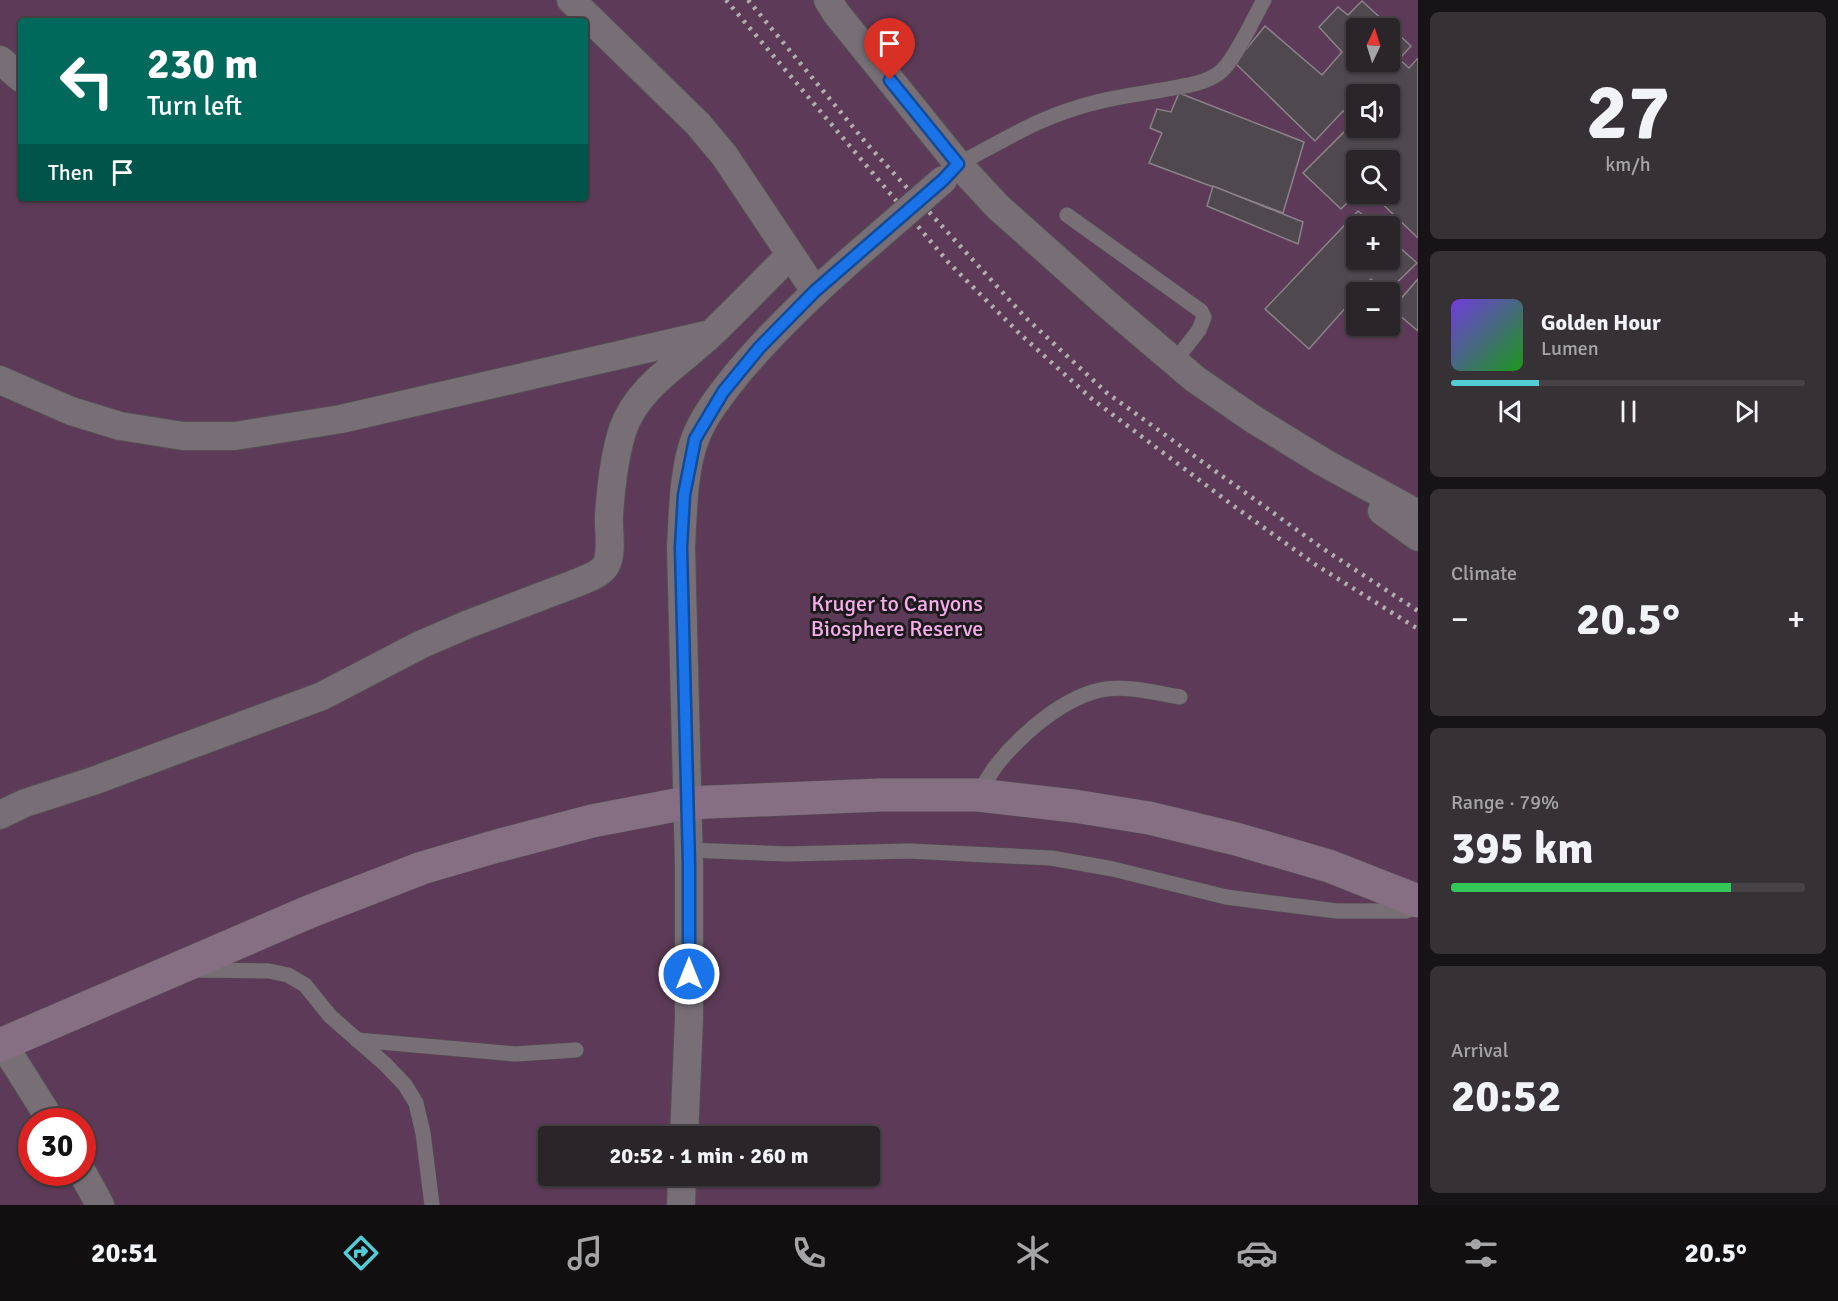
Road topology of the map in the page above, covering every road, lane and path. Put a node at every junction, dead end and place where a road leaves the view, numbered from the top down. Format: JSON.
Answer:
{"nodes":[{"id":1,"x":571,"y":0,"type":"edge"},
{"id":2,"x":828,"y":0,"type":"edge"},
{"id":3,"x":1264,"y":0,"type":"edge"},
{"id":4,"x":0,"y":60,"type":"edge"},
{"id":5,"x":18,"y":75,"type":"edge"},
{"id":6,"x":951,"y":172,"type":"junction"},
{"id":7,"x":1067,"y":215,"type":"dead end"},
{"id":8,"x":790,"y":255,"type":"junction"},
{"id":9,"x":815,"y":291,"type":"junction"},
{"id":10,"x":711,"y":334,"type":"junction"},
{"id":11,"x":1174,"y":362,"type":"junction"},
{"id":12,"x":0,"y":380,"type":"edge"},
{"id":13,"x":1323,"y":462,"type":"junction"},
{"id":14,"x":1418,"y":514,"type":"edge"},
{"id":15,"x":1418,"y":537,"type":"edge"},
{"id":16,"x":1180,"y":697,"type":"dead end"},
{"id":17,"x":978,"y":795,"type":"junction"},
{"id":18,"x":686,"y":802,"type":"junction"},
{"id":19,"x":0,"y":815,"type":"edge"},
{"id":20,"x":688,"y":850,"type":"junction"},
{"id":21,"x":1418,"y":901,"type":"edge"},
{"id":22,"x":1418,"y":906,"type":"edge"},
{"id":23,"x":173,"y":969,"type":"junction"},
{"id":24,"x":357,"y":1040,"type":"junction"},
{"id":25,"x":2,"y":1044,"type":"edge"},
{"id":26,"x":576,"y":1050,"type":"dead end"},
{"id":27,"x":43,"y":1108,"type":"edge"},
{"id":28,"x":684,"y":1126,"type":"edge"},
{"id":29,"x":90,"y":1186,"type":"edge"},
{"id":30,"x":682,"y":1186,"type":"edge"},
{"id":31,"x":100,"y":1205,"type":"edge"},
{"id":32,"x":432,"y":1205,"type":"edge"},
{"id":33,"x":681,"y":1205,"type":"edge"}],
"edges":[{"from":1,"to":8,"type":"street"},
{"from":2,"to":6,"type":"street"},
{"from":3,"to":6,"type":"lane"},
{"from":4,"to":5,"type":"street"},
{"from":6,"to":9,"type":"street","bridge":true},
{"from":6,"to":11,"type":"street"},
{"from":7,"to":11,"type":"lane"},
{"from":8,"to":9,"type":"street"},
{"from":8,"to":10,"type":"street"},
{"from":9,"to":18,"type":"street"},
{"from":10,"to":12,"type":"street"},
{"from":10,"to":19,"type":"street"},
{"from":11,"to":13,"type":"street"},
{"from":13,"to":14,"type":"street"},
{"from":13,"to":15,"type":"street"},
{"from":16,"to":17,"type":"lane"},
{"from":17,"to":18,"type":"street"},
{"from":17,"to":21,"type":"street"},
{"from":18,"to":20,"type":"street"},
{"from":18,"to":23,"type":"street"},
{"from":20,"to":22,"type":"lane"},
{"from":20,"to":28,"type":"street"},
{"from":23,"to":24,"type":"lane"},
{"from":23,"to":25,"type":"street"},
{"from":24,"to":26,"type":"lane"},
{"from":24,"to":32,"type":"lane"},
{"from":25,"to":27,"type":"street"},
{"from":29,"to":31,"type":"street"},
{"from":30,"to":33,"type":"street"}]}
